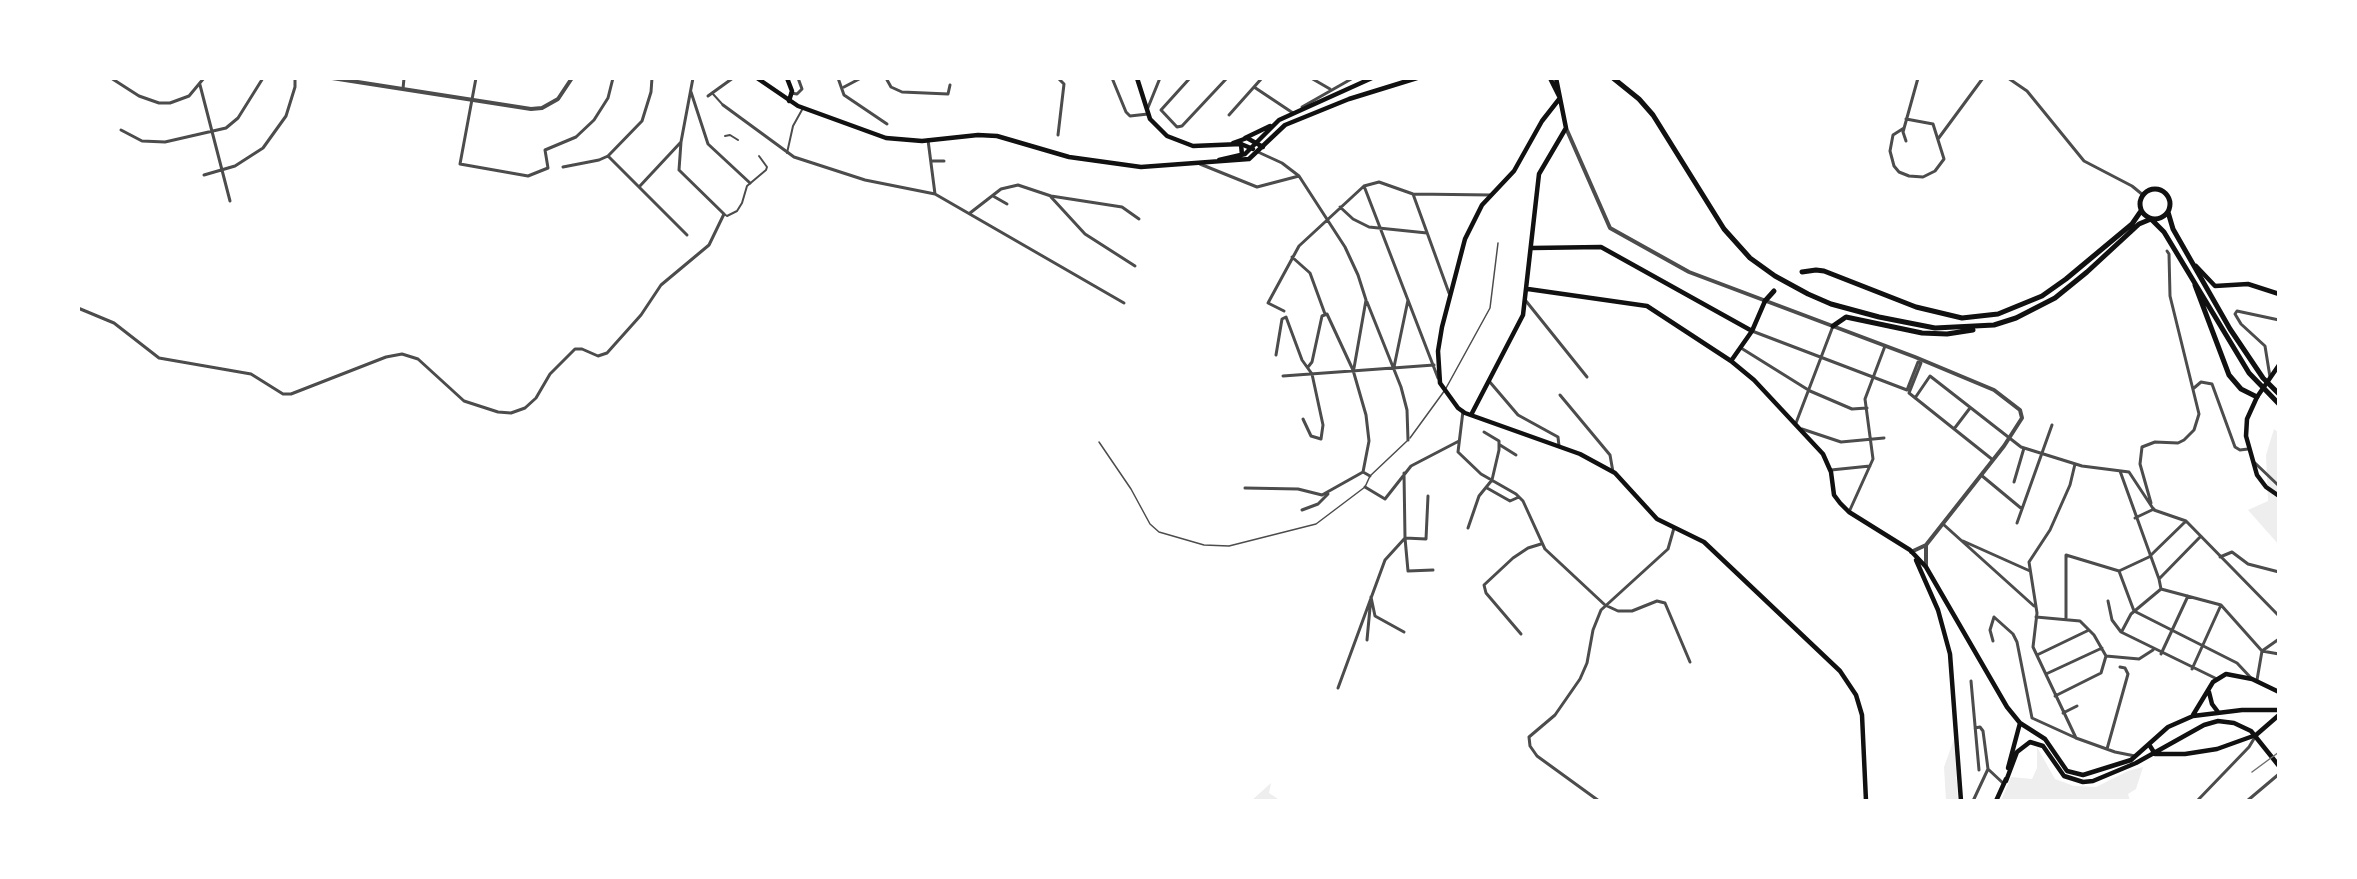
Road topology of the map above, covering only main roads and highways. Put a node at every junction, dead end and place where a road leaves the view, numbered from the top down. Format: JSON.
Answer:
{"nodes":[{"id":1,"x":757,"y":78,"type":"edge"},
{"id":2,"x":787,"y":78,"type":"edge"},
{"id":3,"x":1137,"y":78,"type":"edge"},
{"id":4,"x":1372,"y":78,"type":"edge"},
{"id":5,"x":1417,"y":78,"type":"edge"},
{"id":6,"x":1550,"y":78,"type":"edge"},
{"id":7,"x":1556,"y":78,"type":"edge"},
{"id":8,"x":1613,"y":78,"type":"edge"},
{"id":9,"x":1560,"y":98,"type":"junction"},
{"id":10,"x":789,"y":100,"type":"junction"},
{"id":11,"x":1272,"y":125,"type":"junction"},
{"id":12,"x":1245,"y":138,"type":"junction"},
{"id":13,"x":1257,"y":142,"type":"junction"},
{"id":14,"x":1230,"y":144,"type":"junction"},
{"id":15,"x":1241,"y":144,"type":"junction"},
{"id":16,"x":1263,"y":147,"type":"junction"},
{"id":17,"x":1252,"y":148,"type":"junction"},
{"id":18,"x":1258,"y":152,"type":"junction"},
{"id":19,"x":1242,"y":155,"type":"junction"},
{"id":20,"x":1208,"y":163,"type":"junction"},
{"id":21,"x":2141,"y":211,"type":"junction"},
{"id":22,"x":2168,"y":212,"type":"junction"},
{"id":23,"x":2151,"y":219,"type":"junction"},
{"id":24,"x":1532,"y":248,"type":"junction"},
{"id":25,"x":2192,"y":262,"type":"junction"},
{"id":26,"x":1802,"y":272,"type":"dead end"},
{"id":27,"x":2191,"y":275,"type":"junction"},
{"id":28,"x":1528,"y":289,"type":"junction"},
{"id":29,"x":1774,"y":291,"type":"dead end"},
{"id":30,"x":2279,"y":294,"type":"edge"},
{"id":31,"x":1765,"y":301,"type":"joint"},
{"id":32,"x":1994,"y":325,"type":"junction"},
{"id":33,"x":1833,"y":326,"type":"road end"},
{"id":34,"x":1752,"y":332,"type":"junction"},
{"id":35,"x":1731,"y":361,"type":"junction"},
{"id":36,"x":2279,"y":365,"type":"edge"},
{"id":37,"x":2270,"y":390,"type":"junction"},
{"id":38,"x":2279,"y":394,"type":"edge"},
{"id":39,"x":2257,"y":397,"type":"junction"},
{"id":40,"x":2279,"y":404,"type":"edge"},
{"id":41,"x":1471,"y":415,"type":"junction"},
{"id":42,"x":2279,"y":496,"type":"edge"},
{"id":43,"x":1910,"y":551,"type":"junction"},
{"id":44,"x":1957,"y":624,"type":"junction"},
{"id":45,"x":1944,"y":628,"type":"junction"},
{"id":46,"x":2210,"y":686,"type":"junction"},
{"id":47,"x":2279,"y":692,"type":"edge"},
{"id":48,"x":2279,"y":710,"type":"edge"},
{"id":49,"x":2218,"y":712,"type":"junction"},
{"id":50,"x":2279,"y":715,"type":"edge"},
{"id":51,"x":2193,"y":716,"type":"junction"},
{"id":52,"x":2020,"y":723,"type":"junction"},
{"id":53,"x":2256,"y":735,"type":"junction"},
{"id":54,"x":2150,"y":746,"type":"junction"},
{"id":55,"x":2155,"y":754,"type":"junction"},
{"id":56,"x":2279,"y":766,"type":"edge"},
{"id":57,"x":2005,"y":782,"type":"junction"},
{"id":58,"x":1866,"y":801,"type":"edge"},
{"id":59,"x":1961,"y":801,"type":"edge"},
{"id":60,"x":1996,"y":801,"type":"edge"}],
"edges":[{"from":1,"to":10,"type":"main road"},
{"from":2,"to":10,"type":"main road"},
{"from":3,"to":14,"type":"main road"},
{"from":4,"to":11,"type":"main road"},
{"from":5,"to":16,"type":"main road"},
{"from":6,"to":9,"type":"main road"},
{"from":7,"to":9,"type":"main road"},
{"from":8,"to":32,"type":"highway"},
{"from":9,"to":24,"type":"main road"},
{"from":9,"to":41,"type":"main road"},
{"from":10,"to":20,"type":"main road"},
{"from":11,"to":12,"type":"main road"},
{"from":11,"to":13,"type":"main road"},
{"from":12,"to":13,"type":"main road"},
{"from":12,"to":14,"type":"main road"},
{"from":13,"to":16,"type":"main road"},
{"from":13,"to":17,"type":"main road"},
{"from":14,"to":15,"type":"main road"},
{"from":15,"to":17,"type":"main road"},
{"from":15,"to":19,"type":"main road"},
{"from":16,"to":18,"type":"main road"},
{"from":17,"to":18,"type":"main road"},
{"from":17,"to":19,"type":"main road"},
{"from":18,"to":20,"type":"main road"},
{"from":19,"to":20,"type":"main road"},
{"from":21,"to":22,"type":"highway"},
{"from":21,"to":23,"type":"highway"},
{"from":21,"to":26,"type":"highway"},
{"from":22,"to":23,"type":"highway"},
{"from":22,"to":25,"type":"highway"},
{"from":23,"to":27,"type":"highway"},
{"from":23,"to":32,"type":"highway"},
{"from":24,"to":28,"type":"main road"},
{"from":24,"to":34,"type":"main road"},
{"from":25,"to":30,"type":"main road"},
{"from":25,"to":37,"type":"highway"},
{"from":27,"to":37,"type":"highway"},
{"from":27,"to":39,"type":"highway"},
{"from":28,"to":35,"type":"main road"},
{"from":28,"to":41,"type":"main road"},
{"from":29,"to":31,"type":"highway"},
{"from":31,"to":34,"type":"main road"},
{"from":32,"to":33,"type":"highway"},
{"from":34,"to":35,"type":"main road"},
{"from":35,"to":43,"type":"main road"},
{"from":36,"to":39,"type":"main road"},
{"from":37,"to":38,"type":"highway"},
{"from":37,"to":40,"type":"highway"},
{"from":39,"to":42,"type":"main road"},
{"from":41,"to":58,"type":"main road"},
{"from":43,"to":44,"type":"main road"},
{"from":43,"to":45,"type":"main road"},
{"from":44,"to":45,"type":"main road"},
{"from":44,"to":52,"type":"main road"},
{"from":45,"to":59,"type":"main road"},
{"from":46,"to":47,"type":"main road"},
{"from":46,"to":49,"type":"main road"},
{"from":46,"to":51,"type":"main road"},
{"from":48,"to":49,"type":"main road"},
{"from":49,"to":51,"type":"main road"},
{"from":50,"to":53,"type":"main road"},
{"from":51,"to":54,"type":"main road"},
{"from":52,"to":54,"type":"main road"},
{"from":52,"to":57,"type":"main road"},
{"from":53,"to":55,"type":"main road"},
{"from":53,"to":55,"type":"main road"},
{"from":53,"to":56,"type":"main road"},
{"from":54,"to":55,"type":"main road"},
{"from":55,"to":57,"type":"main road"},
{"from":57,"to":60,"type":"main road"}]}
